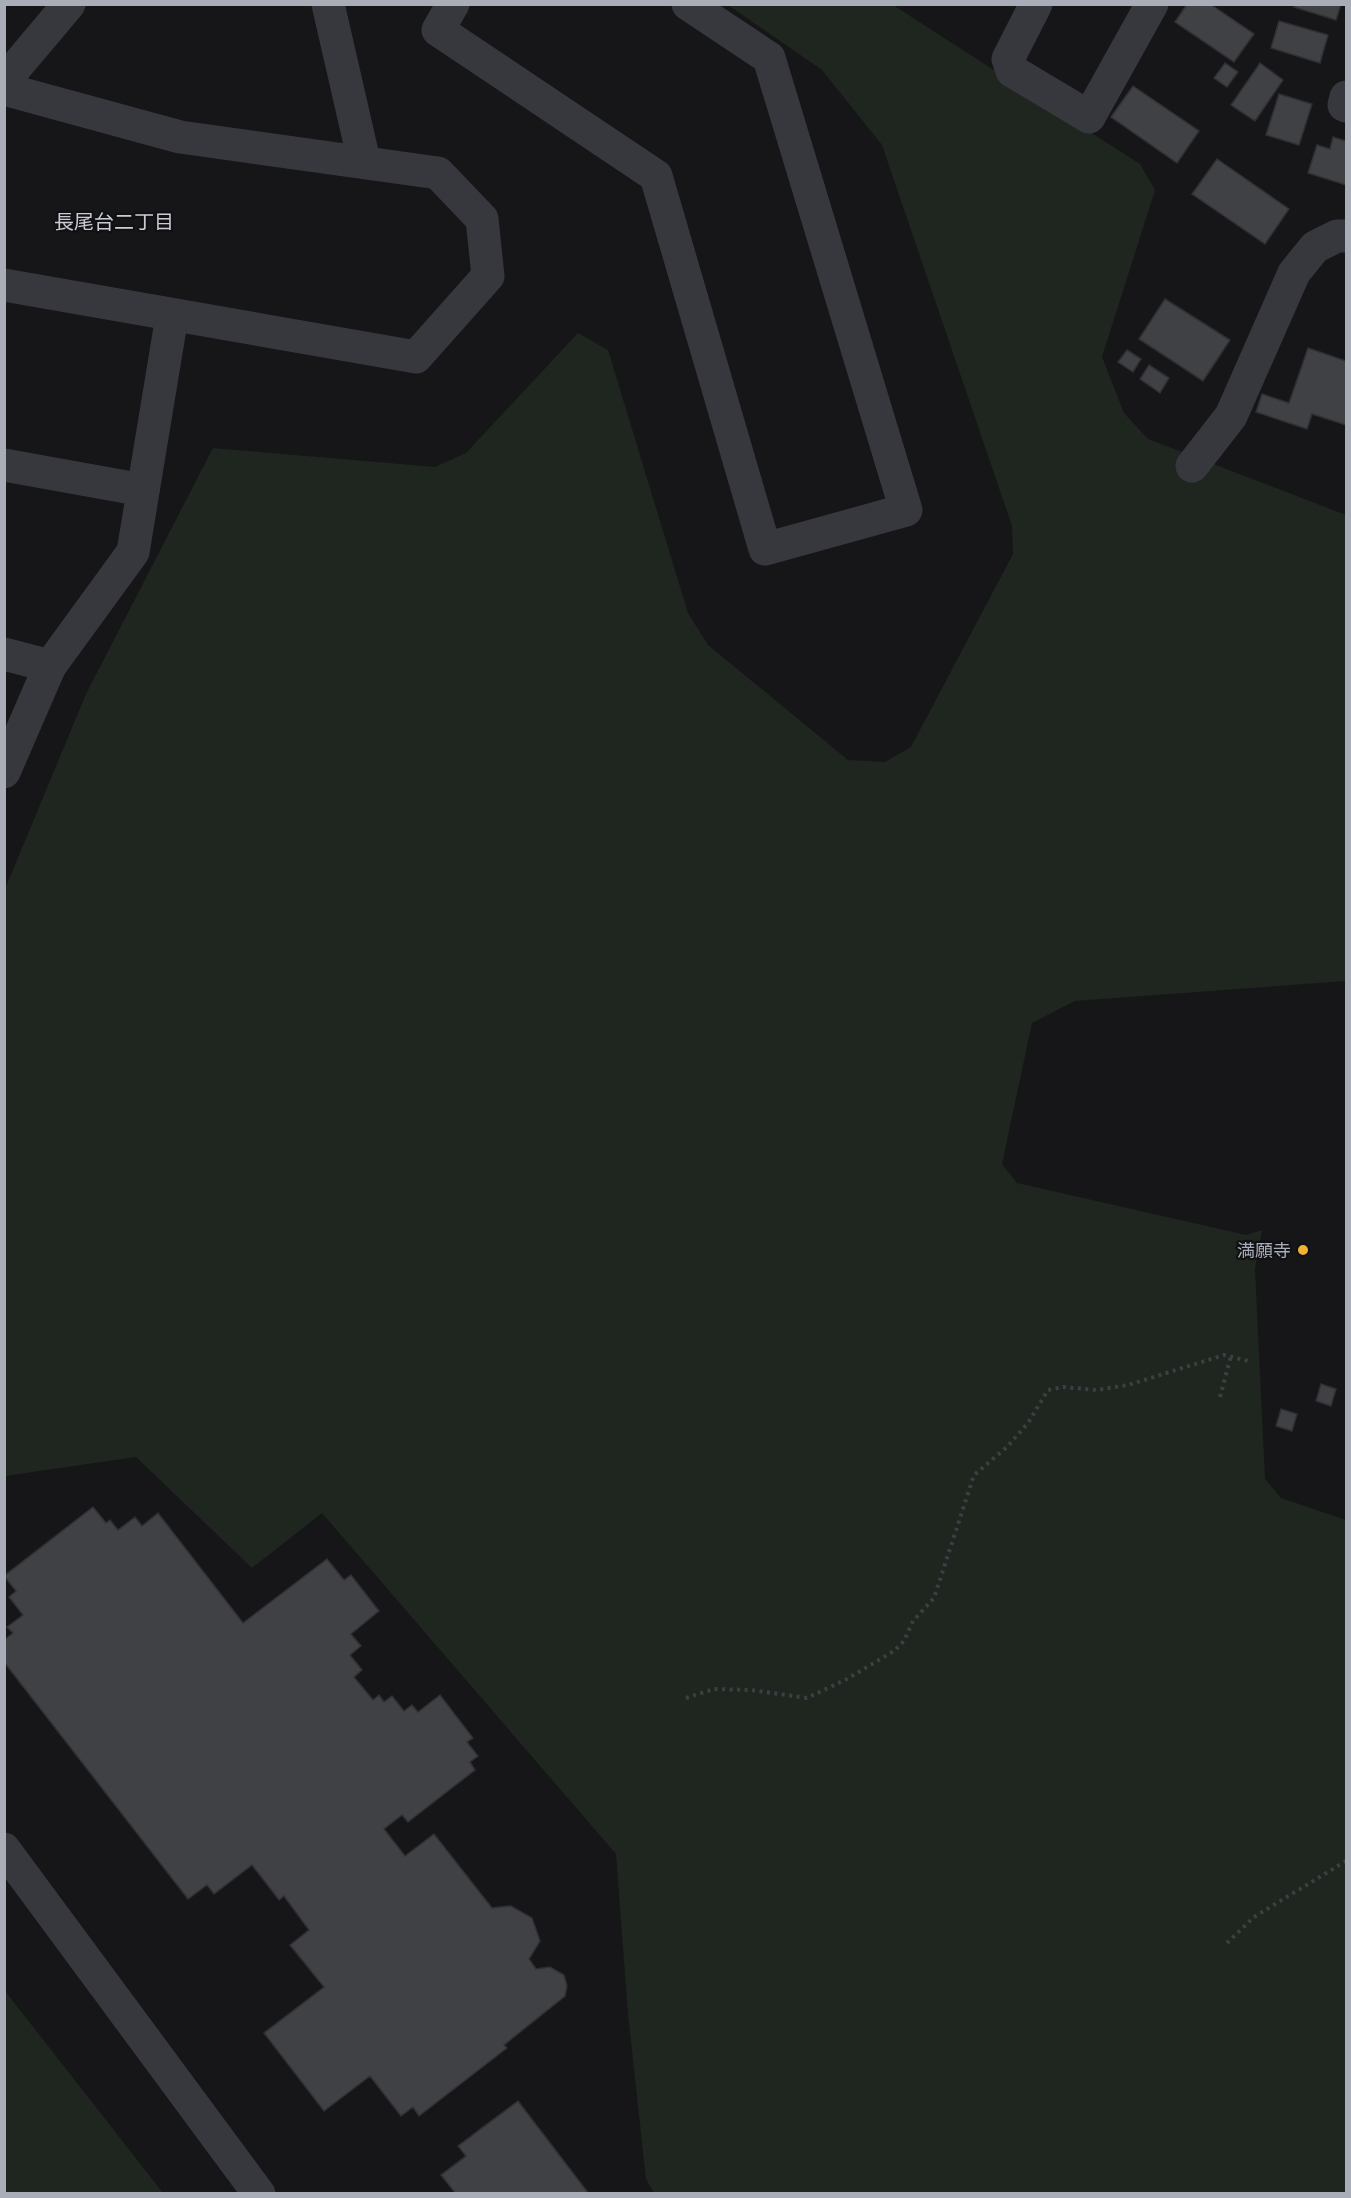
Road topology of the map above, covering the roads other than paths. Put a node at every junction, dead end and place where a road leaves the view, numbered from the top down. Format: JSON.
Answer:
{"nodes":[{"id":1,"x":69,"y":4,"type":"edge"},
{"id":2,"x":328,"y":4,"type":"edge"},
{"id":3,"x":453,"y":4,"type":"edge"},
{"id":4,"x":688,"y":4,"type":"edge"},
{"id":5,"x":1036,"y":4,"type":"edge"},
{"id":6,"x":1152,"y":4,"type":"edge"},
{"id":7,"x":4,"y":81,"type":"edge"},
{"id":8,"x":4,"y":89,"type":"edge"},
{"id":9,"x":1347,"y":97,"type":"edge"},
{"id":10,"x":1347,"y":106,"type":"edge"},
{"id":11,"x":364,"y":161,"type":"junction"},
{"id":12,"x":1347,"y":236,"type":"edge"},
{"id":13,"x":4,"y":285,"type":"edge"},
{"id":14,"x":172,"y":316,"type":"junction"},
{"id":15,"x":4,"y":465,"type":"edge"},
{"id":16,"x":1192,"y":466,"type":"dead end"},
{"id":17,"x":143,"y":490,"type":"junction"},
{"id":18,"x":4,"y":654,"type":"edge"},
{"id":19,"x":50,"y":666,"type":"junction"},
{"id":20,"x":4,"y":772,"type":"edge"},
{"id":21,"x":4,"y":1849,"type":"edge"},
{"id":22,"x":259,"y":2193,"type":"edge"}],
"edges":[{"from":1,"to":7,"type":"street"},
{"from":2,"to":11,"type":"street"},
{"from":3,"to":4,"type":"street"},
{"from":5,"to":6,"type":"street"},
{"from":8,"to":11,"type":"street"},
{"from":9,"to":10,"type":"street"},
{"from":11,"to":14,"type":"street"},
{"from":12,"to":16,"type":"street"},
{"from":13,"to":14,"type":"street"},
{"from":14,"to":17,"type":"street"},
{"from":15,"to":17,"type":"street"},
{"from":17,"to":19,"type":"street"},
{"from":18,"to":19,"type":"street"},
{"from":19,"to":20,"type":"street"},
{"from":21,"to":22,"type":"street"}]}
